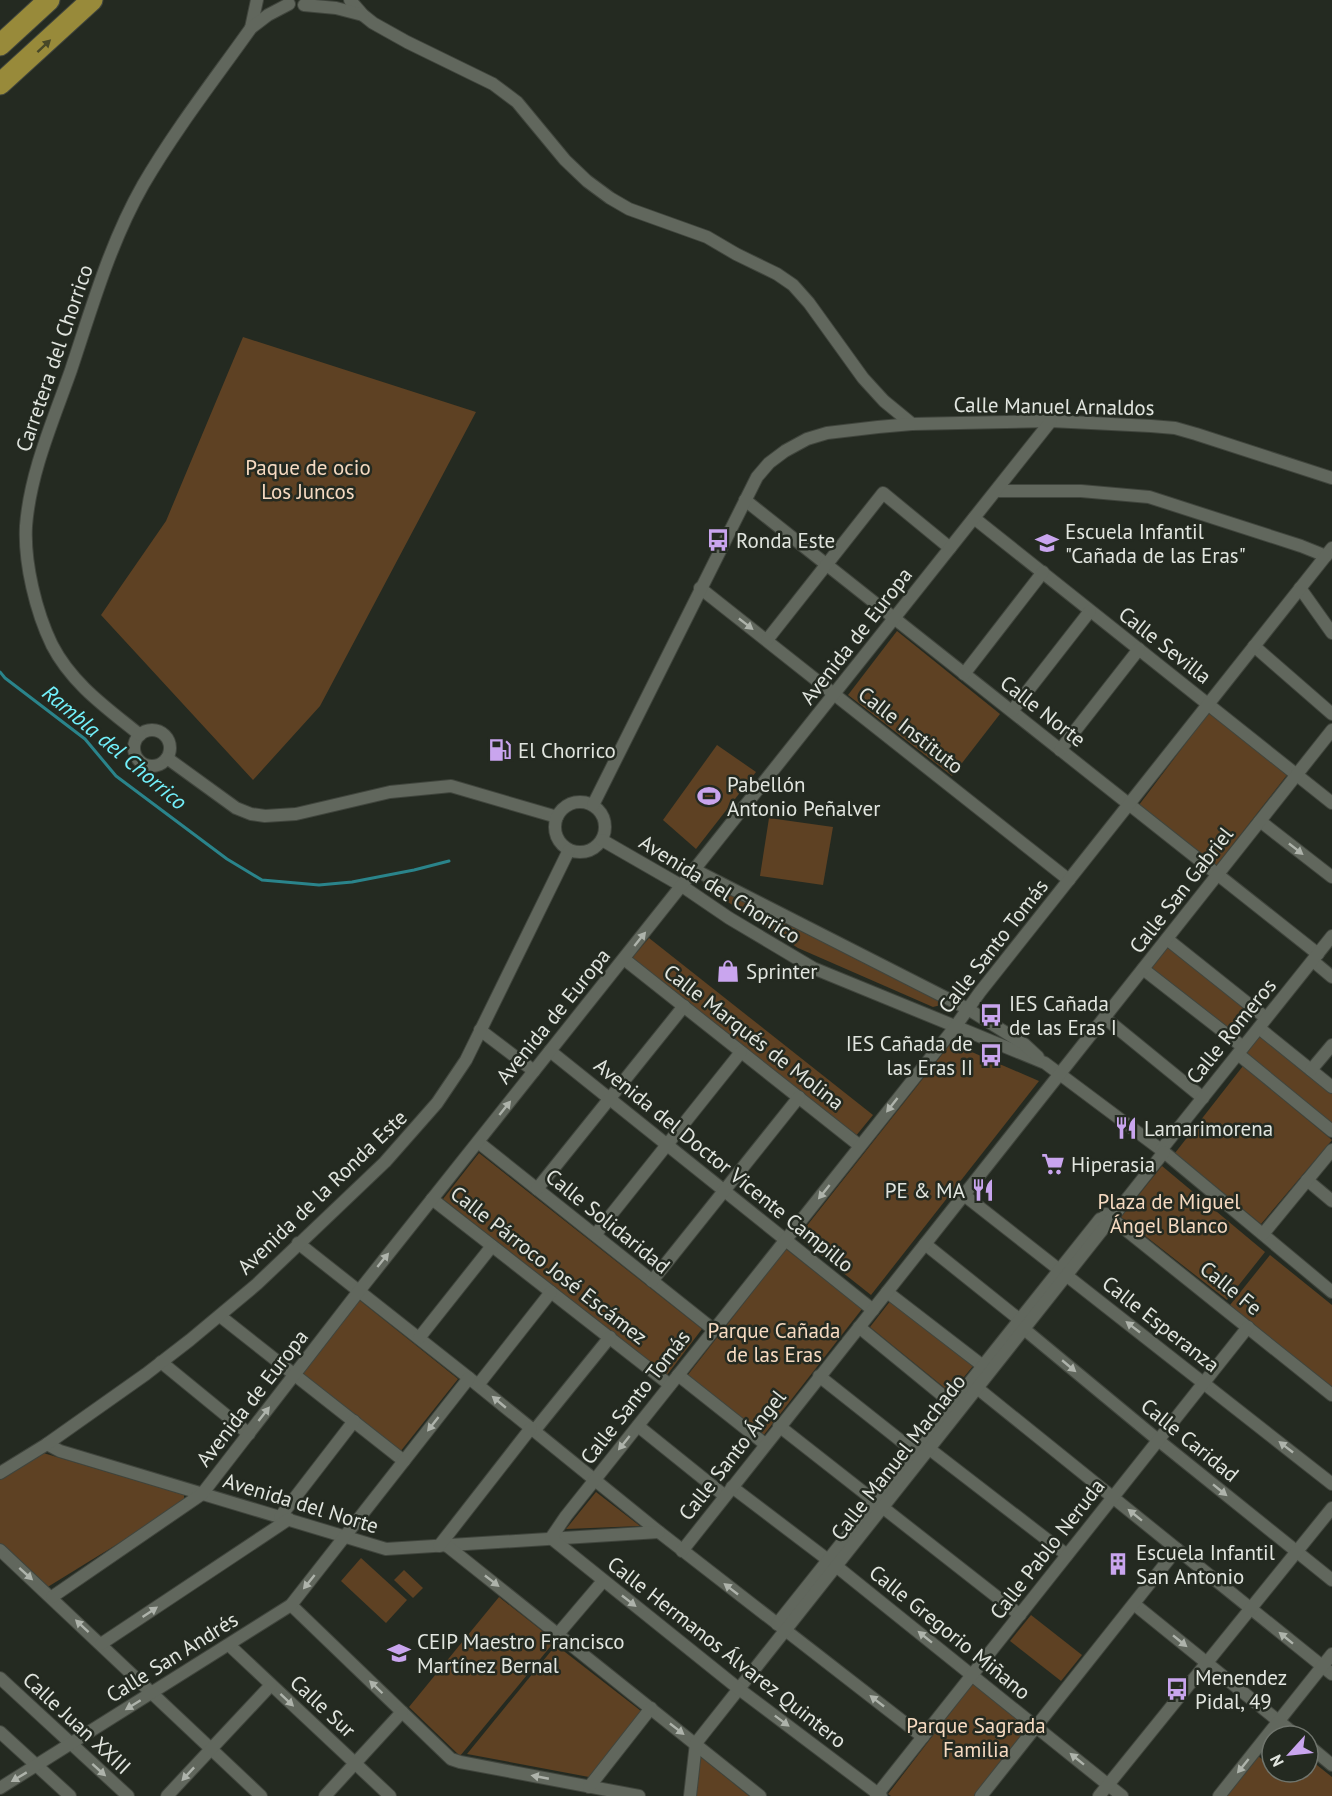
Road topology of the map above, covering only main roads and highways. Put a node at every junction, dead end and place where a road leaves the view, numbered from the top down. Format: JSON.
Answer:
{"nodes":[{"id":1,"x":49,"y":0,"type":"edge"},
{"id":2,"x":92,"y":0,"type":"edge"},
{"id":3,"x":0,"y":45,"type":"edge"},
{"id":4,"x":0,"y":84,"type":"edge"}],
"edges":[{"from":1,"to":3,"type":"highway"},
{"from":4,"to":2,"type":"highway","one_way":true}]}
